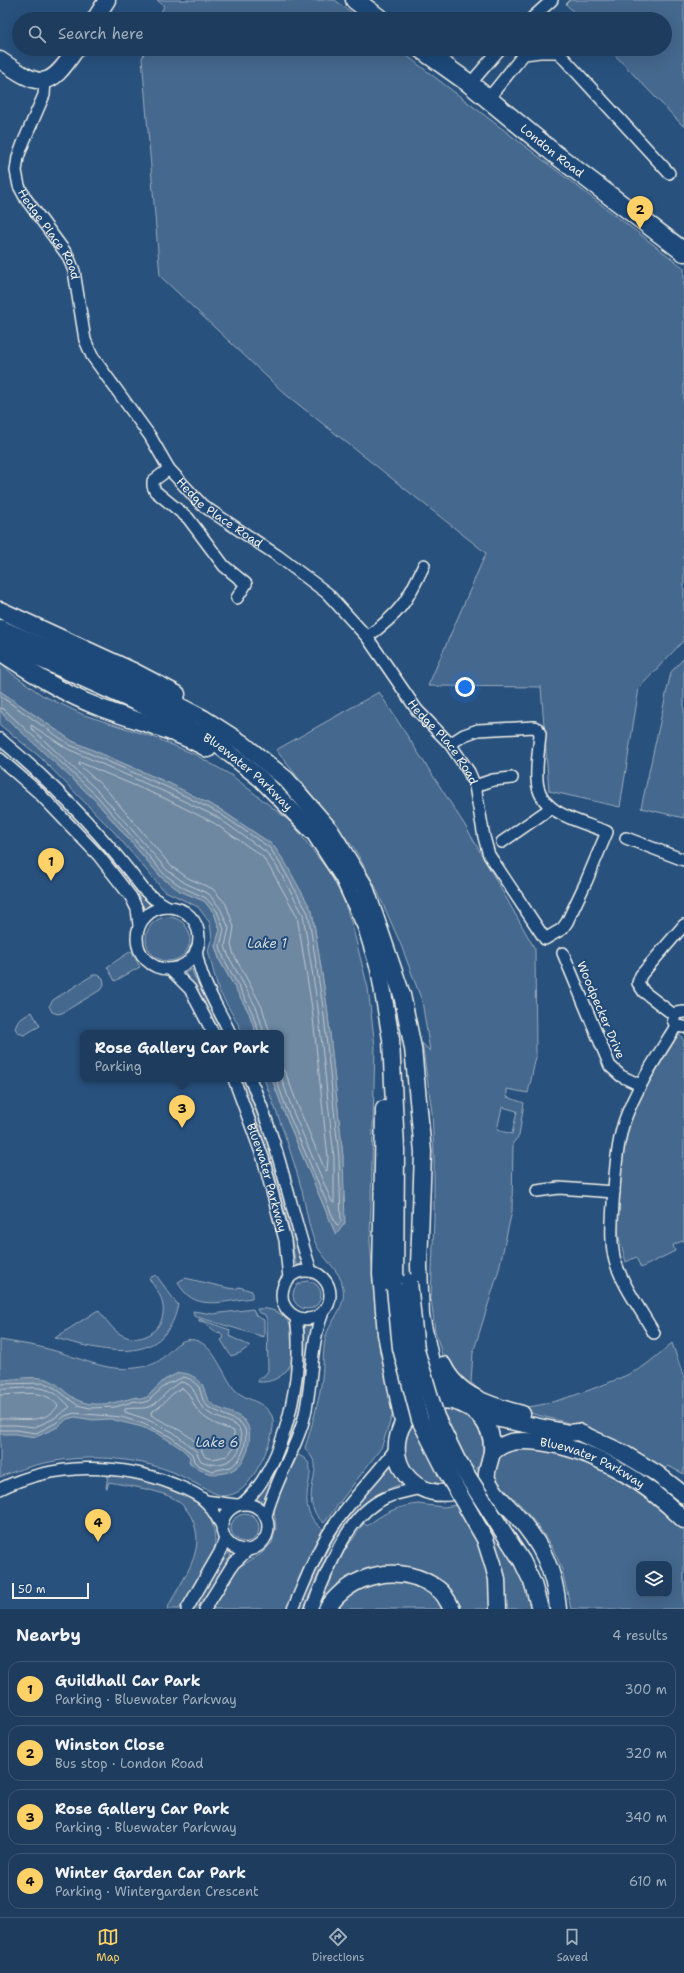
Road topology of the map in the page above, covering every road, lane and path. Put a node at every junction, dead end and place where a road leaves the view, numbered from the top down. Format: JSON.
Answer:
{"nodes":[{"id":1,"x":107,"y":0,"type":"edge"},
{"id":2,"x":356,"y":0,"type":"edge"},
{"id":3,"x":552,"y":0,"type":"edge"},
{"id":4,"x":99,"y":12,"type":"edge"},
{"id":5,"x":371,"y":12,"type":"edge"},
{"id":6,"x":539,"y":12,"type":"edge"},
{"id":7,"x":72,"y":56,"type":"edge"},
{"id":8,"x":431,"y":56,"type":"edge"},
{"id":9,"x":494,"y":56,"type":"edge"},
{"id":10,"x":522,"y":56,"type":"edge"},
{"id":11,"x":562,"y":56,"type":"edge"},
{"id":12,"x":0,"y":60,"type":"edge"},
{"id":13,"x":45,"y":81,"type":"junction"},
{"id":14,"x":470,"y":84,"type":"junction"},
{"id":15,"x":488,"y":99,"type":"junction"},
{"id":16,"x":669,"y":173,"type":"dead end"},
{"id":17,"x":684,"y":252,"type":"edge"},
{"id":18,"x":169,"y":469,"type":"junction"},
{"id":19,"x":424,"y":565,"type":"dead end"},
{"id":20,"x":237,"y":598,"type":"dead end"},
{"id":21,"x":0,"y":610,"type":"edge"},
{"id":22,"x":0,"y":628,"type":"edge"},
{"id":23,"x":367,"y":637,"type":"junction"},
{"id":24,"x":7,"y":643,"type":"edge"},
{"id":25,"x":0,"y":739,"type":"edge"},
{"id":26,"x":450,"y":744,"type":"junction"},
{"id":27,"x":0,"y":759,"type":"edge"},
{"id":28,"x":512,"y":778,"type":"dead end"},
{"id":29,"x":286,"y":779,"type":"junction"},
{"id":30,"x":475,"y":786,"type":"junction"},
{"id":31,"x":551,"y":808,"type":"junction"},
{"id":32,"x":626,"y":838,"type":"dead end"},
{"id":33,"x":502,"y":842,"type":"dead end"},
{"id":34,"x":684,"y":860,"type":"edge"},
{"id":35,"x":168,"y":907,"type":"junction"},
{"id":36,"x":139,"y":925,"type":"junction"},
{"id":37,"x":684,"y":925,"type":"edge"},
{"id":38,"x":386,"y":945,"type":"junction"},
{"id":39,"x":196,"y":950,"type":"junction"},
{"id":40,"x":563,"y":953,"type":"dead end"},
{"id":41,"x":170,"y":969,"type":"junction"},
{"id":42,"x":387,"y":1010,"type":"junction"},
{"id":43,"x":680,"y":1020,"type":"edge"},
{"id":44,"x":210,"y":1030,"type":"edge"},
{"id":45,"x":228,"y":1030,"type":"edge"},
{"id":46,"x":235,"y":1082,"type":"edge"},
{"id":47,"x":251,"y":1082,"type":"edge"},
{"id":48,"x":640,"y":1085,"type":"junction"},
{"id":49,"x":537,"y":1191,"type":"dead end"},
{"id":50,"x":614,"y":1192,"type":"junction"},
{"id":51,"x":311,"y":1271,"type":"junction"},
{"id":52,"x":289,"y":1278,"type":"junction"},
{"id":53,"x":402,"y":1286,"type":"junction"},
{"id":54,"x":322,"y":1315,"type":"junction"},
{"id":55,"x":421,"y":1316,"type":"junction"},
{"id":56,"x":296,"y":1318,"type":"junction"},
{"id":57,"x":654,"y":1333,"type":"dead end"},
{"id":58,"x":480,"y":1416,"type":"junction"},
{"id":59,"x":578,"y":1432,"type":"junction"},
{"id":60,"x":396,"y":1447,"type":"junction"},
{"id":61,"x":492,"y":1453,"type":"junction"},
{"id":62,"x":421,"y":1488,"type":"junction"},
{"id":63,"x":0,"y":1489,"type":"edge"},
{"id":64,"x":452,"y":1492,"type":"dead end"},
{"id":65,"x":684,"y":1495,"type":"edge"},
{"id":66,"x":205,"y":1501,"type":"junction"},
{"id":67,"x":239,"y":1504,"type":"junction"},
{"id":68,"x":266,"y":1516,"type":"junction"},
{"id":69,"x":684,"y":1520,"type":"edge"},
{"id":70,"x":221,"y":1524,"type":"junction"},
{"id":71,"x":225,"y":1539,"type":"junction"},
{"id":72,"x":248,"y":1550,"type":"junction"},
{"id":73,"x":187,"y":1609,"type":"edge"},
{"id":74,"x":205,"y":1609,"type":"edge"},
{"id":75,"x":293,"y":1609,"type":"edge"},
{"id":76,"x":310,"y":1609,"type":"edge"},
{"id":77,"x":327,"y":1609,"type":"edge"},
{"id":78,"x":452,"y":1609,"type":"edge"},
{"id":79,"x":498,"y":1609,"type":"edge"},
{"id":80,"x":540,"y":1609,"type":"edge"},
{"id":81,"x":558,"y":1609,"type":"edge"}],
"edges":[{"from":1,"to":4,"type":"street"},
{"from":2,"to":5,"type":"main road"},
{"from":3,"to":6,"type":"street"},
{"from":7,"to":13,"type":"street"},
{"from":8,"to":14,"type":"main road","name":"London Road"},
{"from":9,"to":14,"type":"street"},
{"from":10,"to":15,"type":"street"},
{"from":11,"to":16,"type":"street"},
{"from":12,"to":13,"type":"street"},
{"from":13,"to":18,"type":"street","name":"Hedge Place Road"},
{"from":14,"to":15,"type":"main road","name":"London Road"},
{"from":15,"to":17,"type":"main road","name":"London Road"},
{"from":18,"to":20,"type":"street"},
{"from":18,"to":23,"type":"street","name":"Hedge Place Road"},
{"from":19,"to":23,"type":"street"},
{"from":21,"to":29,"type":"street"},
{"from":22,"to":24,"type":"street","name":"Bluewater Parkway"},
{"from":23,"to":26,"type":"street","name":"Hedge Place Road"},
{"from":24,"to":29,"type":"street","name":"Bluewater Parkway"},
{"from":24,"to":42,"type":"street","name":"Bluewater Parkway"},
{"from":25,"to":35,"type":"street"},
{"from":26,"to":30,"type":"street","name":"Hedge Place Road"},
{"from":26,"to":31,"type":"street"},
{"from":27,"to":36,"type":"street"},
{"from":28,"to":30,"type":"street"},
{"from":29,"to":38,"type":"street","name":"Bluewater Parkway"},
{"from":30,"to":31,"type":"street","name":"Hedge Place Road"},
{"from":31,"to":33,"type":"street"},
{"from":32,"to":34,"type":"street"},
{"from":35,"to":36,"type":"street"},
{"from":35,"to":39,"type":"street"},
{"from":36,"to":41,"type":"street"},
{"from":37,"to":43,"type":"street"},
{"from":38,"to":53,"type":"street"},
{"from":38,"to":55,"type":"street"},
{"from":39,"to":41,"type":"street"},
{"from":39,"to":45,"type":"street"},
{"from":40,"to":48,"type":"street","name":"Woodpecker Drive"},
{"from":41,"to":44,"type":"street"},
{"from":42,"to":53,"type":"street"},
{"from":42,"to":60,"type":"street"},
{"from":43,"to":48,"type":"street"},
{"from":46,"to":52,"type":"street","name":"Bluewater Parkway"},
{"from":47,"to":51,"type":"street","name":"Bluewater Parkway"},
{"from":48,"to":50,"type":"street"},
{"from":49,"to":50,"type":"street"},
{"from":50,"to":57,"type":"street"},
{"from":51,"to":52,"type":"street"},
{"from":51,"to":54,"type":"street"},
{"from":52,"to":56,"type":"street","name":"Bluewater Parkway"},
{"from":53,"to":79,"type":"street","bridge":true},
{"from":53,"to":80,"type":"street","bridge":true},
{"from":54,"to":56,"type":"street"},
{"from":54,"to":68,"type":"street"},
{"from":55,"to":58,"type":"street"},
{"from":55,"to":59,"type":"street"},
{"from":56,"to":67,"type":"street"},
{"from":58,"to":59,"type":"street","name":"Bluewater Parkway"},
{"from":58,"to":61,"type":"street"},
{"from":59,"to":65,"type":"street","name":"Bluewater Parkway"},
{"from":60,"to":62,"type":"street"},
{"from":60,"to":75,"type":"street"},
{"from":61,"to":69,"type":"street","name":"Bluewater Parkway"},
{"from":61,"to":81,"type":"street"},
{"from":62,"to":64,"type":"street"},
{"from":62,"to":76,"type":"street"},
{"from":63,"to":66,"type":"street"},
{"from":66,"to":67,"type":"street"},
{"from":66,"to":70,"type":"street"},
{"from":67,"to":68,"type":"street"},
{"from":67,"to":70,"type":"street"},
{"from":68,"to":72,"type":"street"},
{"from":70,"to":71,"type":"street"},
{"from":71,"to":72,"type":"street"},
{"from":71,"to":73,"type":"street"},
{"from":72,"to":74,"type":"street"},
{"from":77,"to":78,"type":"street"}]}
